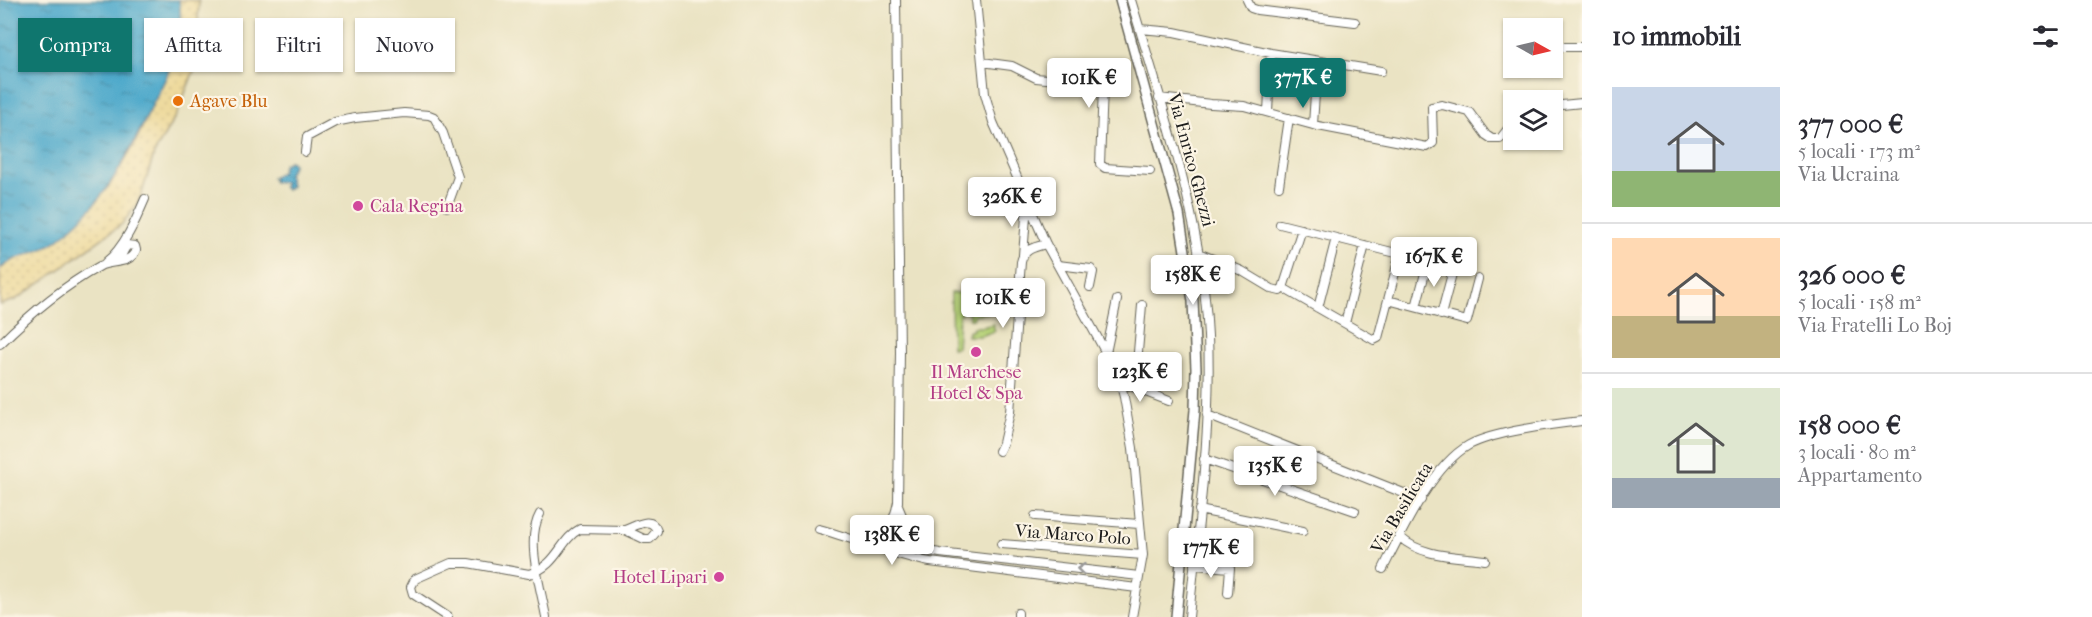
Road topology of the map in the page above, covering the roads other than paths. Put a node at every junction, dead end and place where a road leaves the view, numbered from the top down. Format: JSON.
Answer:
{"nodes":[{"id":1,"x":896,"y":0,"type":"edge"},
{"id":2,"x":976,"y":0,"type":"edge"},
{"id":3,"x":1120,"y":0,"type":"edge"},
{"id":4,"x":1131,"y":0,"type":"edge"},
{"id":5,"x":1247,"y":0,"type":"edge"},
{"id":6,"x":1355,"y":22,"type":"dead end"},
{"id":7,"x":1140,"y":29,"type":"junction"},
{"id":8,"x":1563,"y":47,"type":"edge"},
{"id":9,"x":1582,"y":47,"type":"edge"},
{"id":10,"x":1271,"y":53,"type":"junction"},
{"id":11,"x":982,"y":62,"type":"junction"},
{"id":12,"x":1317,"y":62,"type":"junction"},
{"id":13,"x":1381,"y":71,"type":"dead end"},
{"id":14,"x":1159,"y":98,"type":"junction"},
{"id":15,"x":1582,"y":103,"type":"edge"},
{"id":16,"x":1563,"y":105,"type":"edge"},
{"id":17,"x":1268,"y":112,"type":"junction"},
{"id":18,"x":1289,"y":118,"type":"junction"},
{"id":19,"x":1313,"y":125,"type":"junction"},
{"id":20,"x":1503,"y":135,"type":"edge"},
{"id":21,"x":305,"y":152,"type":"dead end"},
{"id":22,"x":1150,"y":171,"type":"dead end"},
{"id":23,"x":1279,"y":186,"type":"dead end"},
{"id":24,"x":145,"y":199,"type":"dead end"},
{"id":25,"x":1027,"y":203,"type":"junction"},
{"id":26,"x":447,"y":207,"type":"dead end"},
{"id":27,"x":1280,"y":224,"type":"dead end"},
{"id":28,"x":1302,"y":229,"type":"junction"},
{"id":29,"x":1336,"y":238,"type":"junction"},
{"id":30,"x":1046,"y":244,"type":"junction"},
{"id":31,"x":1365,"y":245,"type":"junction"},
{"id":32,"x":1198,"y":253,"type":"junction"},
{"id":33,"x":1023,"y":255,"type":"junction"},
{"id":34,"x":118,"y":261,"type":"dead end"},
{"id":35,"x":1428,"y":262,"type":"dead end"},
{"id":36,"x":1058,"y":264,"type":"junction"},
{"id":37,"x":102,"y":265,"type":"junction"},
{"id":38,"x":1453,"y":270,"type":"dead end"},
{"id":39,"x":1478,"y":279,"type":"dead end"},
{"id":40,"x":1090,"y":287,"type":"dead end"},
{"id":41,"x":1283,"y":288,"type":"junction"},
{"id":42,"x":1117,"y":300,"type":"dead end"},
{"id":43,"x":1388,"y":300,"type":"junction"},
{"id":44,"x":1142,"y":304,"type":"dead end"},
{"id":45,"x":1416,"y":307,"type":"junction"},
{"id":46,"x":1318,"y":308,"type":"junction"},
{"id":47,"x":1441,"y":315,"type":"junction"},
{"id":48,"x":1345,"y":323,"type":"junction"},
{"id":49,"x":0,"y":344,"type":"edge"},
{"id":50,"x":1106,"y":353,"type":"junction"},
{"id":51,"x":1120,"y":382,"type":"junction"},
{"id":52,"x":1135,"y":387,"type":"junction"},
{"id":53,"x":1169,"y":401,"type":"dead end"},
{"id":54,"x":1207,"y":416,"type":"junction"},
{"id":55,"x":1582,"y":421,"type":"edge"},
{"id":56,"x":999,"y":451,"type":"dead end"},
{"id":57,"x":1204,"y":459,"type":"junction"},
{"id":58,"x":1421,"y":500,"type":"junction"},
{"id":59,"x":898,"y":502,"type":"junction"},
{"id":60,"x":1199,"y":510,"type":"junction"},
{"id":61,"x":1355,"y":511,"type":"dead end"},
{"id":62,"x":540,"y":514,"type":"dead end"},
{"id":63,"x":1035,"y":516,"type":"dead end"},
{"id":64,"x":1139,"y":524,"type":"junction"},
{"id":65,"x":819,"y":529,"type":"dead end"},
{"id":66,"x":625,"y":530,"type":"dead end"},
{"id":67,"x":886,"y":531,"type":"junction"},
{"id":68,"x":1303,"y":531,"type":"dead end"},
{"id":69,"x":909,"y":532,"type":"junction"},
{"id":70,"x":1400,"y":537,"type":"junction"},
{"id":71,"x":853,"y":538,"type":"junction"},
{"id":72,"x":865,"y":540,"type":"junction"},
{"id":73,"x":887,"y":544,"type":"junction"},
{"id":74,"x":1001,"y":544,"type":"dead end"},
{"id":75,"x":904,"y":548,"type":"junction"},
{"id":76,"x":928,"y":552,"type":"junction"},
{"id":77,"x":894,"y":553,"type":"junction"},
{"id":78,"x":1143,"y":555,"type":"junction"},
{"id":79,"x":1485,"y":560,"type":"dead end"},
{"id":80,"x":1194,"y":565,"type":"junction"},
{"id":81,"x":1383,"y":569,"type":"dead end"},
{"id":82,"x":538,"y":572,"type":"junction"},
{"id":83,"x":1139,"y":576,"type":"junction"},
{"id":84,"x":1137,"y":588,"type":"junction"},
{"id":85,"x":1228,"y":593,"type":"dead end"},
{"id":86,"x":448,"y":617,"type":"edge"},
{"id":87,"x":546,"y":617,"type":"edge"},
{"id":88,"x":1132,"y":617,"type":"edge"},
{"id":89,"x":1176,"y":617,"type":"edge"},
{"id":90,"x":1189,"y":617,"type":"edge"}],
"edges":[{"from":1,"to":59,"type":"street"},
{"from":2,"to":11,"type":"street","name":"Via Marco Polo"},
{"from":3,"to":89,"type":"main road"},
{"from":4,"to":7,"type":"street","name":"Via Enrico Ghezzi"},
{"from":5,"to":6,"type":"street"},
{"from":7,"to":10,"type":"street"},
{"from":7,"to":14,"type":"street","name":"Via Enrico Ghezzi"},
{"from":8,"to":9,"type":"street"},
{"from":10,"to":12,"type":"street"},
{"from":10,"to":17,"type":"street"},
{"from":11,"to":22,"type":"street"},
{"from":11,"to":25,"type":"street","name":"Via Marco Polo"},
{"from":12,"to":13,"type":"street"},
{"from":12,"to":19,"type":"street"},
{"from":14,"to":17,"type":"street"},
{"from":14,"to":32,"type":"street","name":"Via Enrico Ghezzi"},
{"from":15,"to":16,"type":"street"},
{"from":17,"to":18,"type":"street"},
{"from":18,"to":19,"type":"street"},
{"from":18,"to":23,"type":"street"},
{"from":19,"to":20,"type":"street"},
{"from":21,"to":26,"type":"street"},
{"from":24,"to":37,"type":"street"},
{"from":25,"to":30,"type":"street","name":"Via Marco Polo"},
{"from":25,"to":33,"type":"street"},
{"from":27,"to":28,"type":"street"},
{"from":28,"to":29,"type":"street"},
{"from":28,"to":41,"type":"street"},
{"from":29,"to":31,"type":"street"},
{"from":29,"to":46,"type":"street"},
{"from":30,"to":33,"type":"street"},
{"from":30,"to":36,"type":"street","name":"Via Marco Polo"},
{"from":31,"to":43,"type":"street"},
{"from":31,"to":48,"type":"street"},
{"from":32,"to":41,"type":"street"},
{"from":32,"to":54,"type":"street","name":"Via Enrico Ghezzi"},
{"from":33,"to":56,"type":"street"},
{"from":34,"to":37,"type":"street"},
{"from":35,"to":45,"type":"street"},
{"from":36,"to":40,"type":"street"},
{"from":36,"to":50,"type":"street","name":"Via Marco Polo"},
{"from":37,"to":49,"type":"street"},
{"from":38,"to":47,"type":"street"},
{"from":39,"to":47,"type":"street"},
{"from":41,"to":46,"type":"street"},
{"from":42,"to":50,"type":"street"},
{"from":43,"to":45,"type":"street"},
{"from":43,"to":48,"type":"street"},
{"from":44,"to":52,"type":"street"},
{"from":45,"to":47,"type":"street"},
{"from":46,"to":48,"type":"street"},
{"from":50,"to":51,"type":"street","name":"Via Marco Polo"},
{"from":51,"to":52,"type":"street"},
{"from":51,"to":64,"type":"street","name":"Via Marco Polo"},
{"from":52,"to":53,"type":"street"},
{"from":54,"to":57,"type":"street","name":"Via Enrico Ghezzi"},
{"from":54,"to":58,"type":"street"},
{"from":55,"to":58,"type":"street","name":"Via Basilicata"},
{"from":57,"to":60,"type":"street","name":"Via Enrico Ghezzi"},
{"from":57,"to":61,"type":"street"},
{"from":58,"to":70,"type":"street","name":"Via Basilicata"},
{"from":59,"to":67,"type":"street"},
{"from":59,"to":69,"type":"street"},
{"from":60,"to":68,"type":"street"},
{"from":60,"to":80,"type":"street","name":"Via Enrico Ghezzi"},
{"from":62,"to":82,"type":"street"},
{"from":63,"to":64,"type":"street","name":"Via Marco Polo"},
{"from":64,"to":78,"type":"street","name":"Via Marco Polo"},
{"from":65,"to":71,"type":"street"},
{"from":66,"to":82,"type":"street"},
{"from":67,"to":72,"type":"street"},
{"from":67,"to":73,"type":"street"},
{"from":69,"to":75,"type":"street"},
{"from":69,"to":76,"type":"street"},
{"from":70,"to":79,"type":"street"},
{"from":70,"to":81,"type":"street","name":"Via Basilicata"},
{"from":71,"to":72,"type":"street"},
{"from":71,"to":77,"type":"street"},
{"from":72,"to":73,"type":"street"},
{"from":73,"to":75,"type":"street"},
{"from":73,"to":77,"type":"street"},
{"from":74,"to":78,"type":"street","name":"Via Marco Polo"},
{"from":75,"to":76,"type":"street"},
{"from":75,"to":77,"type":"street"},
{"from":83,"to":76,"type":"street","one_way":true},
{"from":77,"to":84,"type":"street"},
{"from":78,"to":83,"type":"street","name":"Via Marco Polo"},
{"from":80,"to":85,"type":"street"},
{"from":80,"to":90,"type":"street","name":"Via Enrico Ghezzi"},
{"from":82,"to":86,"type":"street"},
{"from":82,"to":87,"type":"street"},
{"from":83,"to":84,"type":"street","name":"Via Marco Polo"},
{"from":84,"to":88,"type":"street","name":"Via Marco Polo"}]}
